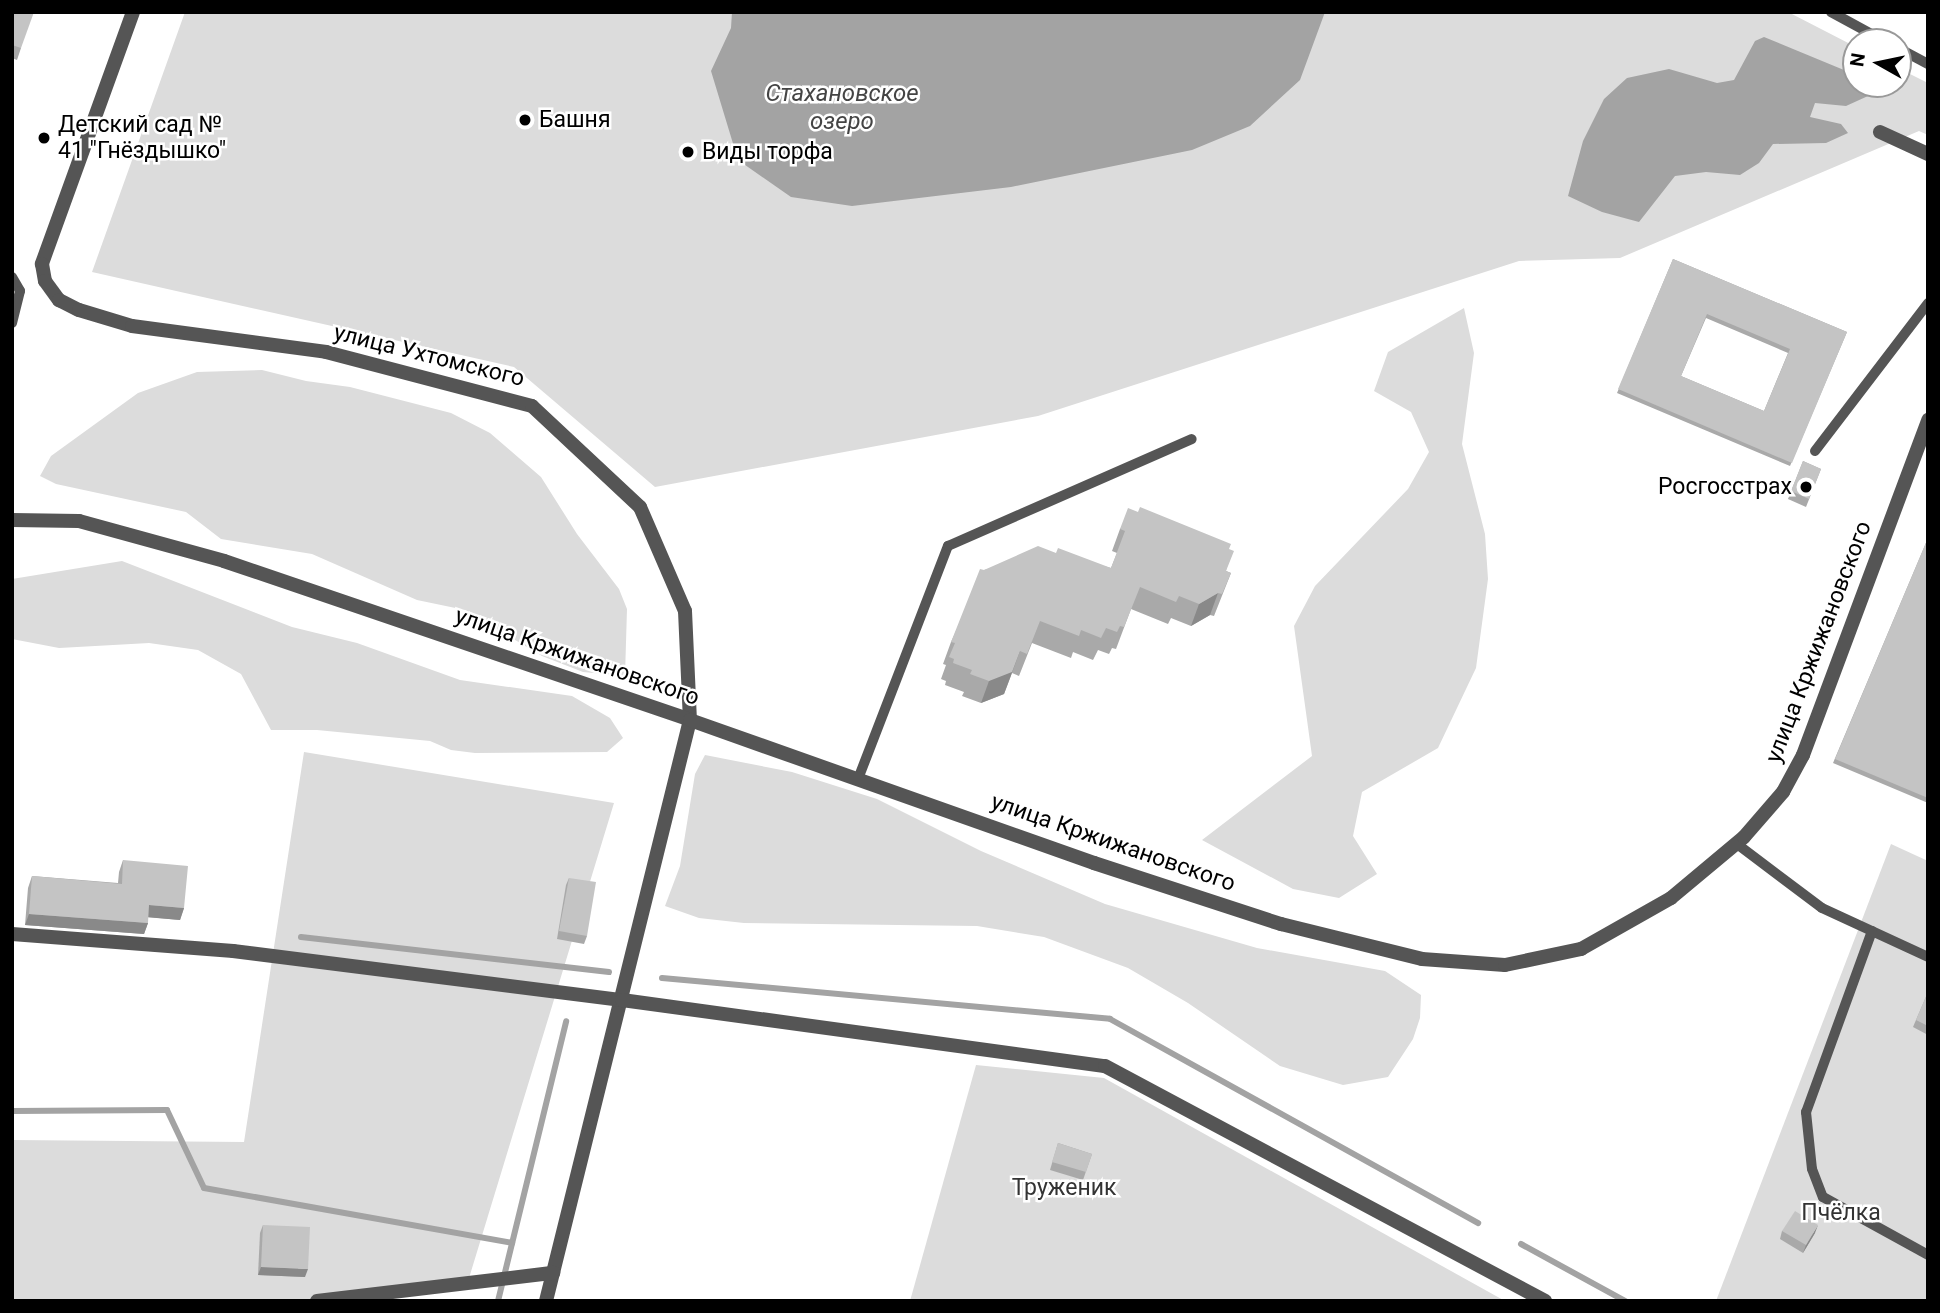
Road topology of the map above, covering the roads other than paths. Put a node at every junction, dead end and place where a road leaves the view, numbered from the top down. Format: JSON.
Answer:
{"nodes":[{"id":1,"x":133,"y":12,"type":"edge"},
{"id":2,"x":1831,"y":12,"type":"edge"},
{"id":3,"x":1860,"y":28,"type":"edge"},
{"id":4,"x":1912,"y":55,"type":"edge"},
{"id":5,"x":1928,"y":64,"type":"edge"},
{"id":6,"x":1880,"y":132,"type":"dead end"},
{"id":7,"x":1928,"y":154,"type":"edge"},
{"id":8,"x":12,"y":277,"type":"edge"},
{"id":9,"x":1928,"y":303,"type":"edge"},
{"id":10,"x":12,"y":323,"type":"edge"},
{"id":11,"x":1928,"y":420,"type":"edge"},
{"id":12,"x":1192,"y":439,"type":"dead end"},
{"id":13,"x":1815,"y":450,"type":"dead end"},
{"id":14,"x":12,"y":520,"type":"edge"},
{"id":15,"x":690,"y":720,"type":"junction"},
{"id":16,"x":858,"y":779,"type":"junction"},
{"id":17,"x":1737,"y":844,"type":"junction"},
{"id":18,"x":1872,"y":931,"type":"junction"},
{"id":19,"x":12,"y":934,"type":"edge"},
{"id":20,"x":1928,"y":957,"type":"edge"},
{"id":21,"x":622,"y":1000,"type":"junction"},
{"id":22,"x":1928,"y":1255,"type":"edge"},
{"id":23,"x":553,"y":1273,"type":"junction"},
{"id":24,"x":317,"y":1301,"type":"edge"},
{"id":25,"x":546,"y":1301,"type":"edge"},
{"id":26,"x":1545,"y":1301,"type":"edge"}],
"edges":[{"from":1,"to":15,"type":"street","name":"улица Ухтомского"},
{"from":2,"to":3,"type":"lane"},
{"from":4,"to":5,"type":"lane"},
{"from":6,"to":7,"type":"street"},
{"from":8,"to":10,"type":"lane"},
{"from":9,"to":13,"type":"lane"},
{"from":11,"to":17,"type":"street","name":"улица Кржижановского"},
{"from":12,"to":16,"type":"lane"},
{"from":14,"to":15,"type":"street","name":"улица Кржижановского"},
{"from":15,"to":16,"type":"street","name":"улица Кржижановского"},
{"from":15,"to":21,"type":"street","name":"улица Ухтомского"},
{"from":16,"to":17,"type":"street","name":"улица Кржижановского"},
{"from":17,"to":18,"type":"lane"},
{"from":18,"to":20,"type":"lane"},
{"from":18,"to":22,"type":"lane"},
{"from":19,"to":21,"type":"street"},
{"from":21,"to":23,"type":"street","name":"улица Ухтомского"},
{"from":21,"to":26,"type":"street"},
{"from":23,"to":24,"type":"street"},
{"from":23,"to":25,"type":"street","name":"улица Ухтомского"}]}
